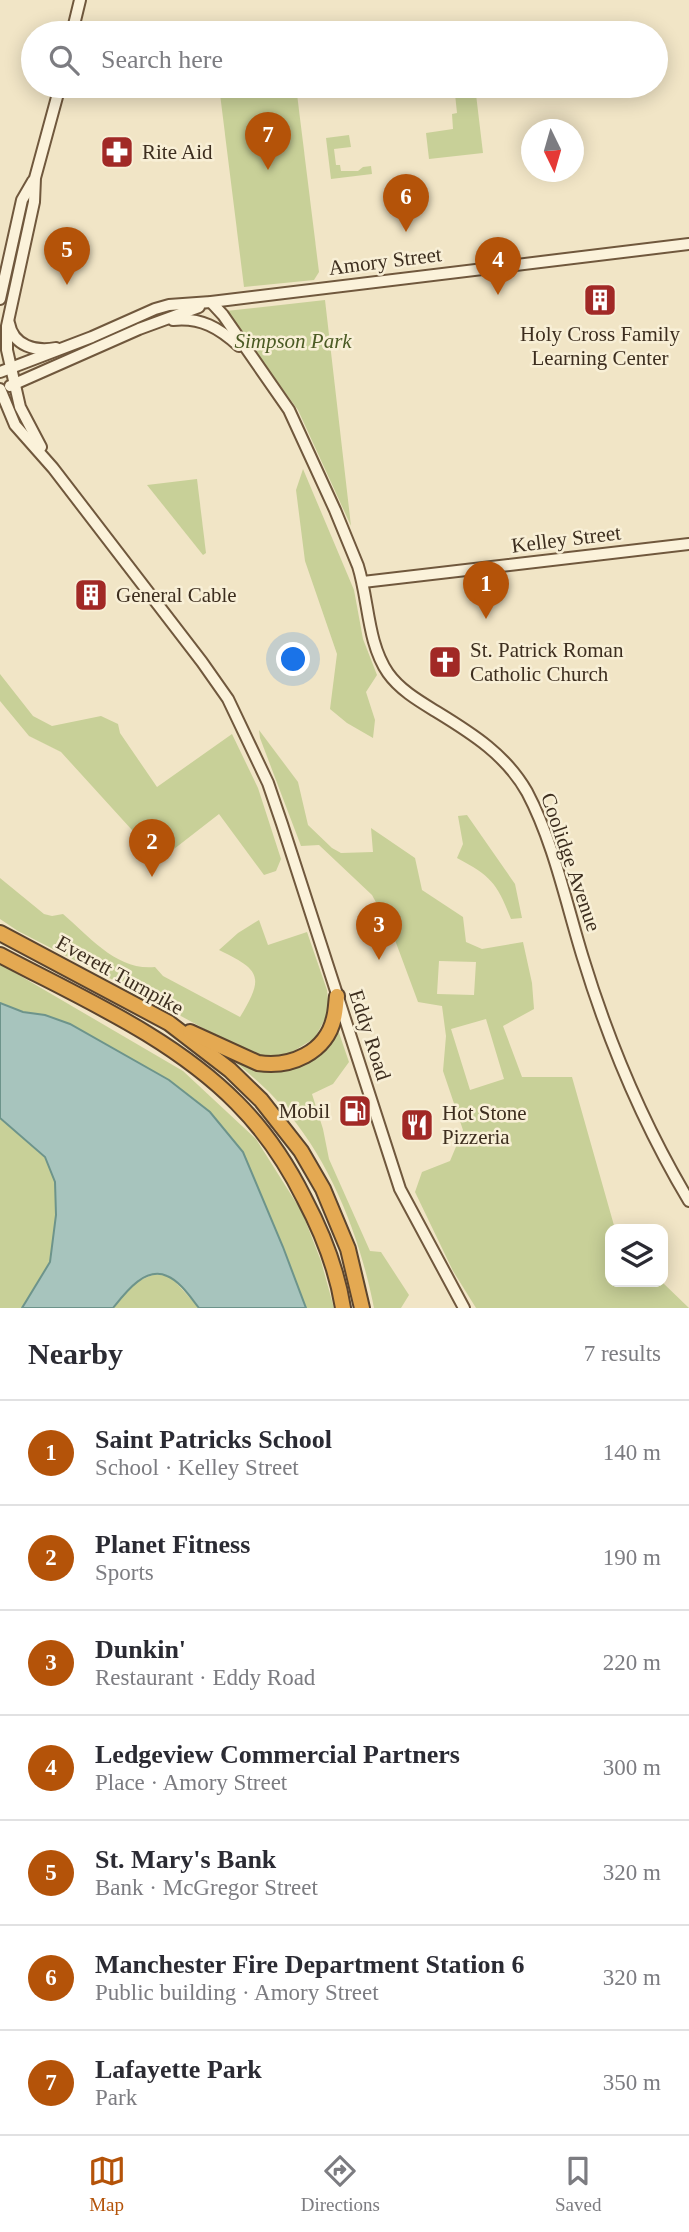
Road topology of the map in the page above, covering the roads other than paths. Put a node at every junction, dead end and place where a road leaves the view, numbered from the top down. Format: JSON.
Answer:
{"nodes":[{"id":1,"x":80,"y":0,"type":"edge"},
{"id":2,"x":75,"y":21,"type":"edge"},
{"id":3,"x":57,"y":98,"type":"edge"},
{"id":4,"x":35,"y":178,"type":"junction"},
{"id":5,"x":689,"y":244,"type":"edge"},
{"id":6,"x":8,"y":258,"type":"junction"},
{"id":7,"x":0,"y":281,"type":"edge"},
{"id":8,"x":0,"y":299,"type":"edge"},
{"id":9,"x":211,"y":302,"type":"junction"},
{"id":10,"x":9,"y":312,"type":"junction"},
{"id":11,"x":151,"y":324,"type":"junction"},
{"id":12,"x":92,"y":337,"type":"junction"},
{"id":13,"x":252,"y":358,"type":"junction"},
{"id":14,"x":5,"y":371,"type":"edge"},
{"id":15,"x":14,"y":384,"type":"junction"},
{"id":16,"x":0,"y":389,"type":"edge"},
{"id":17,"x":0,"y":410,"type":"edge"},
{"id":18,"x":15,"y":425,"type":"junction"},
{"id":19,"x":53,"y":468,"type":"junction"},
{"id":20,"x":689,"y":544,"type":"edge"},
{"id":21,"x":363,"y":582,"type":"junction"},
{"id":22,"x":0,"y":933,"type":"edge"},
{"id":23,"x":0,"y":955,"type":"edge"},
{"id":24,"x":337,"y":996,"type":"junction"},
{"id":25,"x":169,"y":1023,"type":"junction"},
{"id":26,"x":689,"y":1200,"type":"edge"},
{"id":27,"x":343,"y":1308,"type":"edge"},
{"id":28,"x":362,"y":1308,"type":"edge"},
{"id":29,"x":464,"y":1308,"type":"edge"}],
"edges":[{"from":1,"to":2,"type":"street"},
{"from":3,"to":4,"type":"street"},
{"from":4,"to":6,"type":"street"},
{"from":4,"to":10,"type":"street"},
{"from":5,"to":9,"type":"street","name":"Amory Street"},
{"from":6,"to":7,"type":"street"},
{"from":6,"to":8,"type":"street"},
{"from":9,"to":11,"type":"street","name":"Amory Street"},
{"from":9,"to":12,"type":"street","name":"Amory Street"},
{"from":9,"to":13,"type":"street","name":"Coolidge Avenue"},
{"from":10,"to":12,"type":"street","name":"Amory Street"},
{"from":10,"to":14,"type":"street"},
{"from":11,"to":13,"type":"street","name":"Coolidge Avenue"},
{"from":11,"to":15,"type":"street","name":"Amory Street"},
{"from":12,"to":14,"type":"street","name":"Amory Street"},
{"from":13,"to":21,"type":"street","name":"Coolidge Avenue"},
{"from":14,"to":15,"type":"street"},
{"from":15,"to":16,"type":"street","name":"Amory Street"},
{"from":15,"to":19,"type":"street"},
{"from":16,"to":18,"type":"street"},
{"from":17,"to":18,"type":"street"},
{"from":18,"to":19,"type":"street"},
{"from":19,"to":24,"type":"street","name":"Eddy Road"},
{"from":20,"to":21,"type":"street","name":"Kelley Street"},
{"from":21,"to":26,"type":"street","name":"Coolidge Avenue"},
{"from":22,"to":25,"type":"highway","name":"Everett Turnpike"},
{"from":23,"to":27,"type":"highway","name":"Everett Turnpike"},
{"from":24,"to":25,"type":"highway"},
{"from":24,"to":29,"type":"street","name":"Eddy Road"},
{"from":25,"to":28,"type":"highway","name":"Everett Turnpike"}]}
